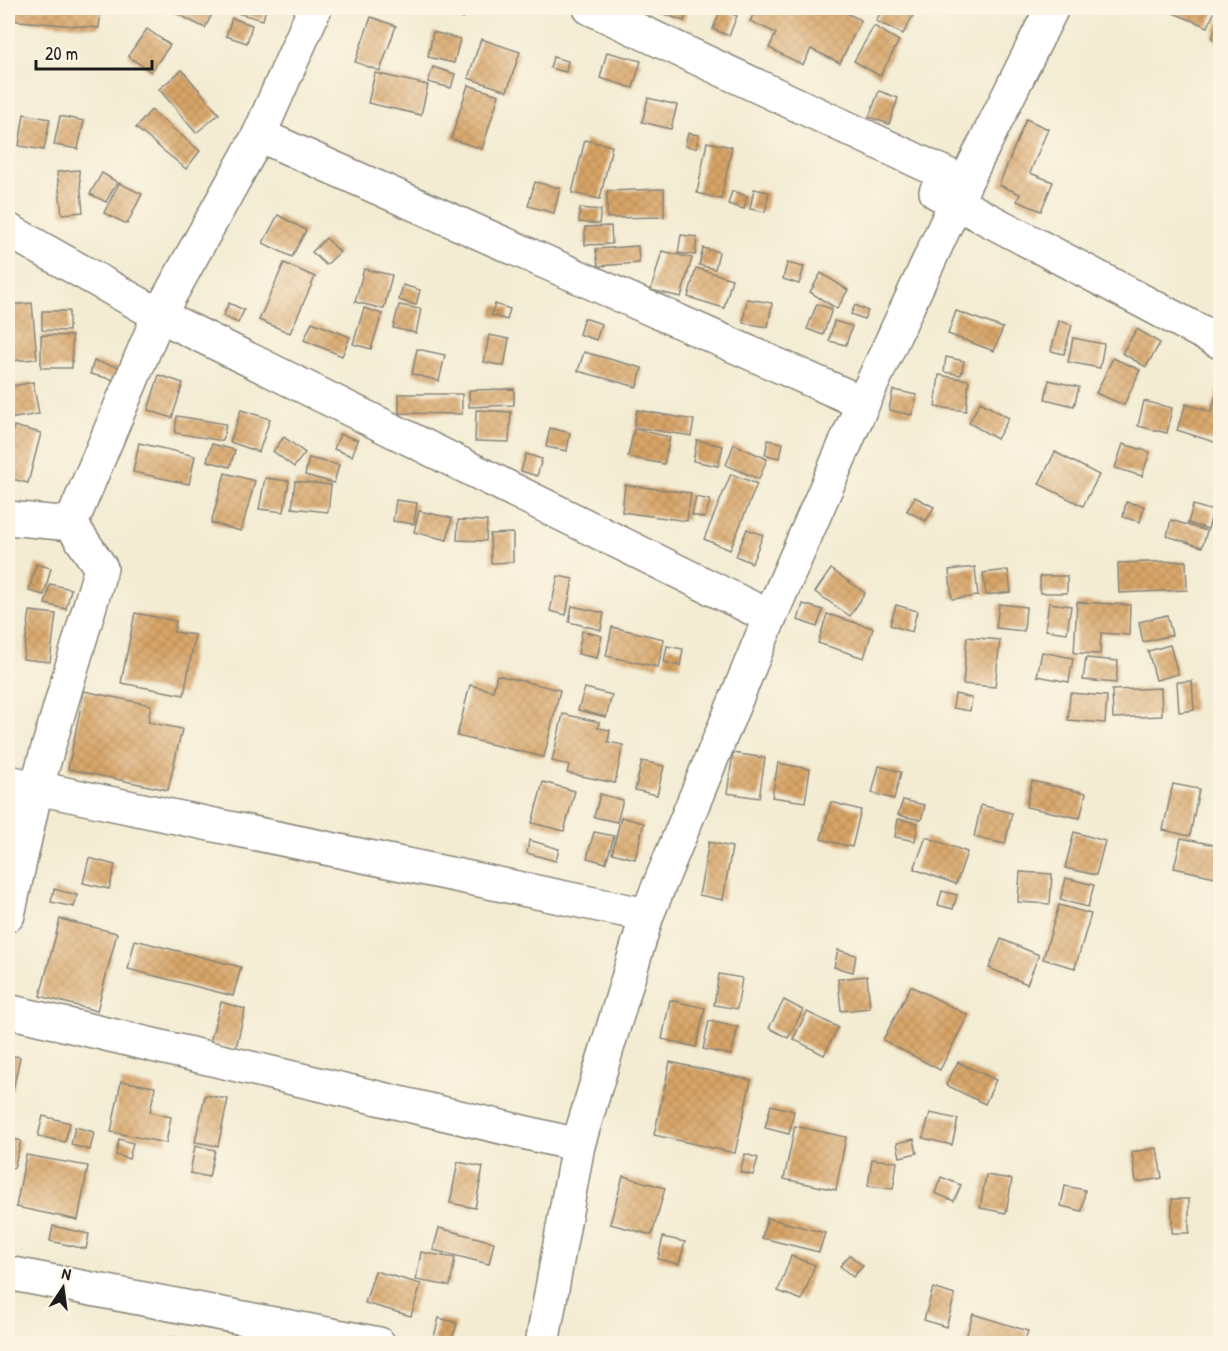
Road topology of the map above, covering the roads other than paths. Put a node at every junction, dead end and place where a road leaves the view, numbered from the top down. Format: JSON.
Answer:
{"nodes":[{"id":1,"x":315,"y":8,"type":"edge"},
{"id":2,"x":590,"y":8,"type":"edge"},
{"id":3,"x":1052,"y":8,"type":"edge"},
{"id":4,"x":259,"y":135,"type":"junction"},
{"id":5,"x":965,"y":183,"type":"junction"},
{"id":6,"x":924,"y":185,"type":"dead end"},
{"id":7,"x":8,"y":230,"type":"edge"},
{"id":8,"x":159,"y":315,"type":"junction"},
{"id":9,"x":1221,"y":342,"type":"edge"},
{"id":10,"x":863,"y":403,"type":"junction"},
{"id":11,"x":8,"y":518,"type":"edge"},
{"id":12,"x":71,"y":524,"type":"junction"},
{"id":13,"x":770,"y":617,"type":"junction"},
{"id":14,"x":22,"y":786,"type":"edge"},
{"id":15,"x":8,"y":915,"type":"edge"},
{"id":16,"x":647,"y":915,"type":"junction"},
{"id":17,"x":8,"y":1011,"type":"edge"},
{"id":18,"x":578,"y":1145,"type":"junction"},
{"id":19,"x":8,"y":1273,"type":"edge"},
{"id":20,"x":379,"y":1344,"type":"edge"},
{"id":21,"x":542,"y":1344,"type":"edge"}],
"edges":[{"from":1,"to":4,"type":"street"},
{"from":2,"to":5,"type":"street"},
{"from":3,"to":5,"type":"street"},
{"from":4,"to":8,"type":"street"},
{"from":4,"to":10,"type":"street"},
{"from":5,"to":10,"type":"street"},
{"from":6,"to":9,"type":"street"},
{"from":7,"to":8,"type":"street"},
{"from":8,"to":12,"type":"street"},
{"from":8,"to":13,"type":"street"},
{"from":10,"to":13,"type":"street"},
{"from":11,"to":12,"type":"street"},
{"from":12,"to":14,"type":"street"},
{"from":13,"to":16,"type":"street"},
{"from":14,"to":15,"type":"street"},
{"from":14,"to":16,"type":"street"},
{"from":16,"to":18,"type":"street"},
{"from":17,"to":18,"type":"street"},
{"from":18,"to":21,"type":"street"},
{"from":19,"to":20,"type":"street"}]}
